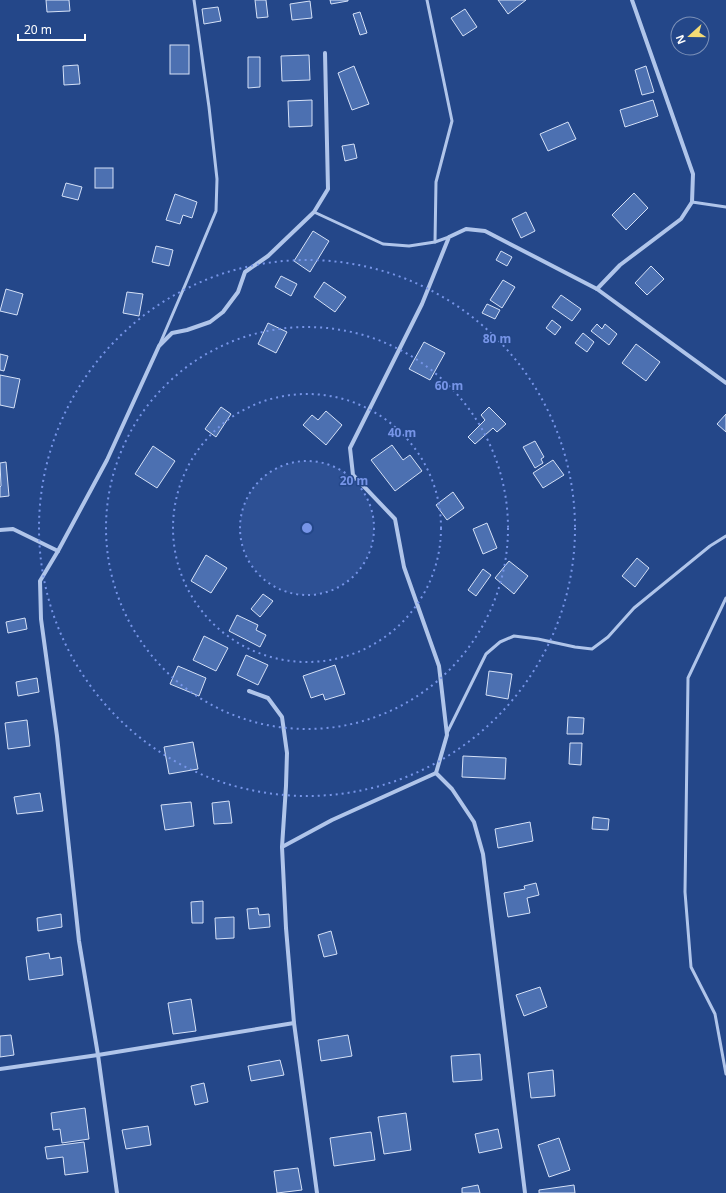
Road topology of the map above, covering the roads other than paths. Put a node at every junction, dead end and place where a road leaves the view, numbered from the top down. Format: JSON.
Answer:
{"nodes":[{"id":1,"x":194,"y":0,"type":"edge"},
{"id":2,"x":427,"y":0,"type":"edge"},
{"id":3,"x":632,"y":0,"type":"edge"},
{"id":4,"x":325,"y":53,"type":"dead end"},
{"id":5,"x":692,"y":202,"type":"junction"},
{"id":6,"x":726,"y":207,"type":"edge"},
{"id":7,"x":314,"y":212,"type":"junction"},
{"id":8,"x":448,"y":237,"type":"junction"},
{"id":9,"x":435,"y":242,"type":"junction"},
{"id":10,"x":597,"y":289,"type":"junction"},
{"id":11,"x":158,"y":346,"type":"junction"},
{"id":12,"x":726,"y":383,"type":"edge"},
{"id":13,"x":0,"y":530,"type":"edge"},
{"id":14,"x":726,"y":536,"type":"edge"},
{"id":15,"x":58,"y":551,"type":"junction"},
{"id":16,"x":726,"y":598,"type":"edge"},
{"id":17,"x":249,"y":691,"type":"dead end"},
{"id":18,"x":446,"y":735,"type":"junction"},
{"id":19,"x":436,"y":773,"type":"junction"},
{"id":20,"x":282,"y":847,"type":"junction"},
{"id":21,"x":294,"y":1023,"type":"junction"},
{"id":22,"x":98,"y":1055,"type":"junction"},
{"id":23,"x":0,"y":1069,"type":"edge"},
{"id":24,"x":726,"y":1074,"type":"edge"},
{"id":25,"x":117,"y":1193,"type":"edge"},
{"id":26,"x":317,"y":1193,"type":"edge"},
{"id":27,"x":525,"y":1193,"type":"edge"}],
"edges":[{"from":1,"to":11,"type":"lane"},
{"from":2,"to":9,"type":"lane"},
{"from":3,"to":5,"type":"street"},
{"from":4,"to":7,"type":"street"},
{"from":5,"to":6,"type":"lane"},
{"from":5,"to":10,"type":"street"},
{"from":7,"to":9,"type":"lane"},
{"from":7,"to":11,"type":"street"},
{"from":8,"to":9,"type":"lane"},
{"from":8,"to":10,"type":"street"},
{"from":8,"to":18,"type":"street"},
{"from":10,"to":12,"type":"street"},
{"from":11,"to":15,"type":"street"},
{"from":13,"to":15,"type":"street"},
{"from":14,"to":18,"type":"lane"},
{"from":15,"to":22,"type":"street"},
{"from":16,"to":24,"type":"lane"},
{"from":17,"to":20,"type":"street"},
{"from":18,"to":19,"type":"street"},
{"from":19,"to":20,"type":"street"},
{"from":19,"to":27,"type":"street"},
{"from":20,"to":21,"type":"street"},
{"from":21,"to":22,"type":"street"},
{"from":21,"to":26,"type":"street"},
{"from":22,"to":23,"type":"street"},
{"from":22,"to":25,"type":"street"}]}
